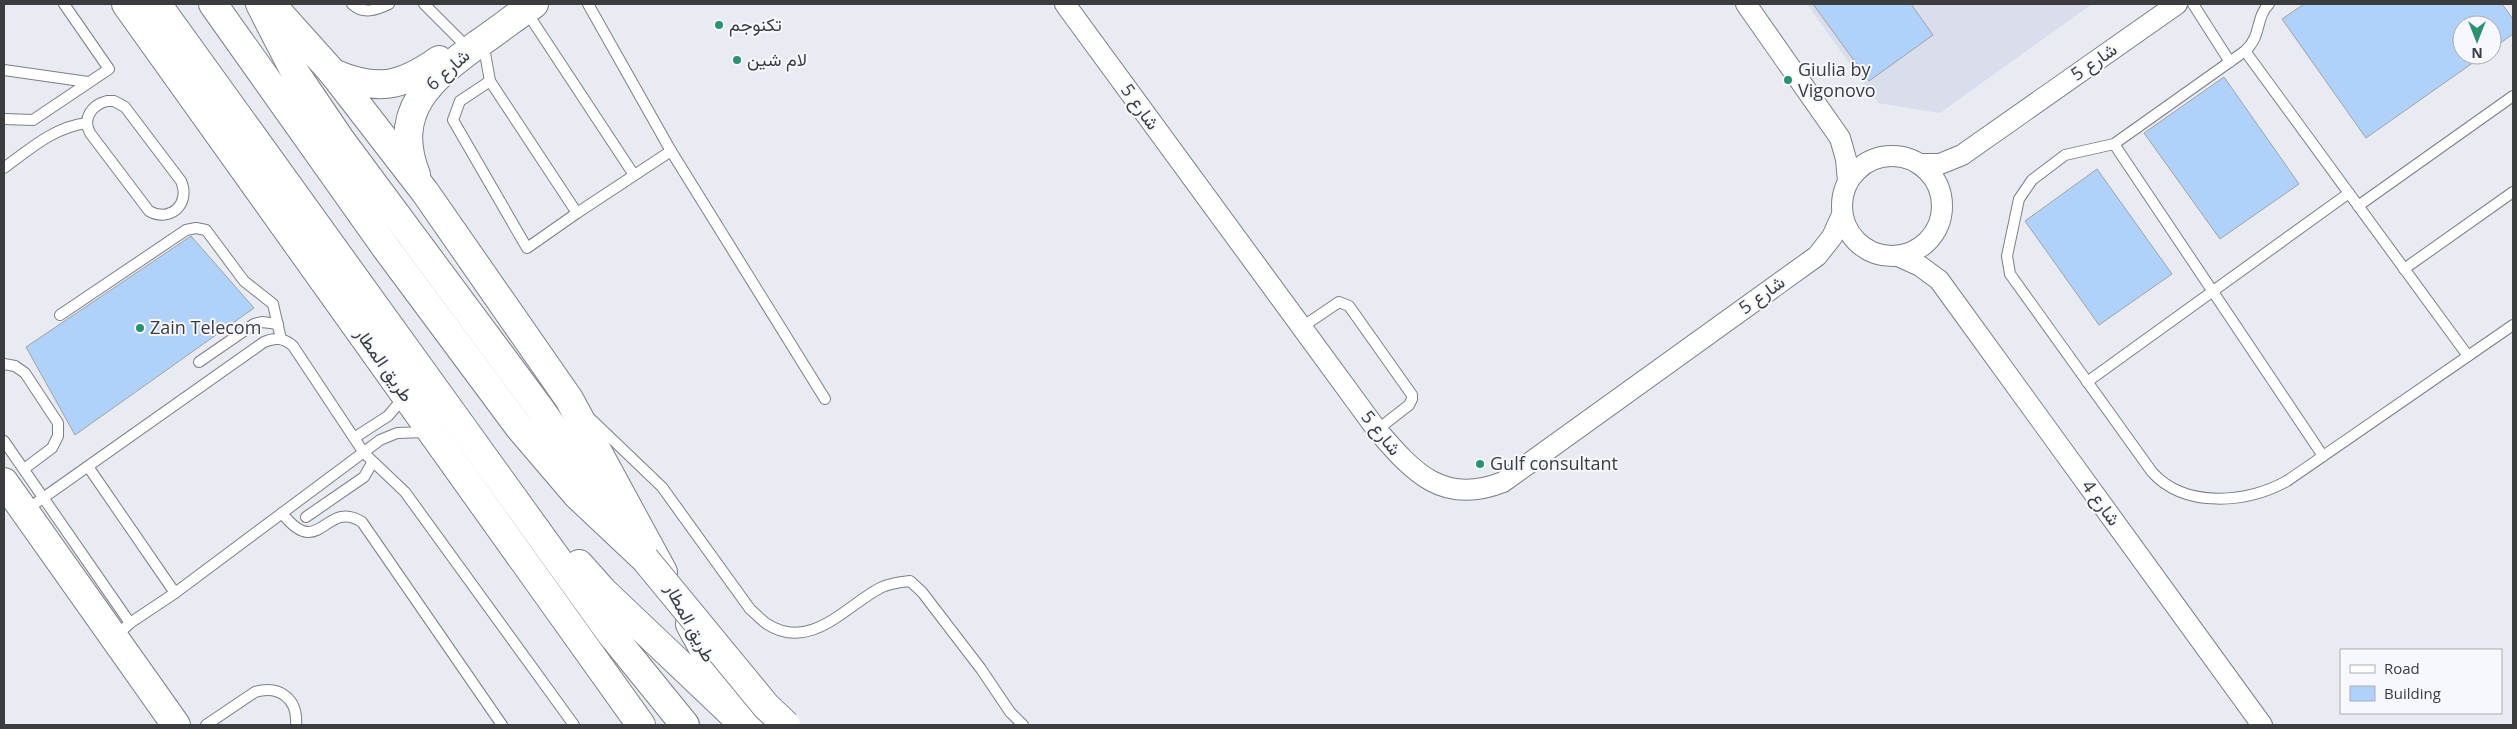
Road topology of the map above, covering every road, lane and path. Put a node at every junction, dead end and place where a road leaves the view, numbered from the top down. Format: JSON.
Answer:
{"nodes":[{"id":1,"x":64,"y":4,"type":"edge"},
{"id":2,"x":126,"y":4,"type":"edge"},
{"id":3,"x":157,"y":4,"type":"edge"},
{"id":4,"x":213,"y":4,"type":"edge"},
{"id":5,"x":260,"y":4,"type":"edge"},
{"id":6,"x":272,"y":4,"type":"edge"},
{"id":7,"x":352,"y":4,"type":"edge"},
{"id":8,"x":389,"y":4,"type":"edge"},
{"id":9,"x":424,"y":4,"type":"edge"},
{"id":10,"x":588,"y":4,"type":"edge"},
{"id":11,"x":1065,"y":4,"type":"edge"},
{"id":12,"x":1746,"y":4,"type":"edge"},
{"id":13,"x":2177,"y":4,"type":"edge"},
{"id":14,"x":2192,"y":4,"type":"edge"},
{"id":15,"x":2269,"y":4,"type":"edge"},
{"id":16,"x":525,"y":5,"type":"edge"},
{"id":17,"x":472,"y":44,"type":"junction"},
{"id":18,"x":2246,"y":51,"type":"junction"},
{"id":19,"x":2230,"y":62,"type":"junction"},
{"id":20,"x":4,"y":70,"type":"edge"},
{"id":21,"x":333,"y":73,"type":"junction"},
{"id":22,"x":490,"y":81,"type":"junction"},
{"id":23,"x":88,"y":82,"type":"junction"},
{"id":24,"x":2513,"y":96,"type":"edge"},
{"id":25,"x":4,"y":119,"type":"edge"},
{"id":26,"x":87,"y":123,"type":"junction"},
{"id":27,"x":1840,"y":138,"type":"junction"},
{"id":28,"x":2114,"y":144,"type":"junction"},
{"id":29,"x":671,"y":150,"type":"junction"},
{"id":30,"x":1962,"y":155,"type":"junction"},
{"id":31,"x":1882,"y":157,"type":"junction"},
{"id":32,"x":1919,"y":164,"type":"junction"},
{"id":33,"x":4,"y":168,"type":"edge"},
{"id":34,"x":634,"y":175,"type":"junction"},
{"id":35,"x":1848,"y":181,"type":"junction"},
{"id":36,"x":425,"y":192,"type":"junction"},
{"id":37,"x":2513,"y":192,"type":"edge"},
{"id":38,"x":2349,"y":193,"type":"junction"},
{"id":39,"x":1942,"y":199,"type":"junction"},
{"id":40,"x":2358,"y":206,"type":"junction"},
{"id":41,"x":577,"y":213,"type":"junction"},
{"id":42,"x":1842,"y":215,"type":"junction"},
{"id":43,"x":1932,"y":236,"type":"junction"},
{"id":44,"x":1865,"y":248,"type":"junction"},
{"id":45,"x":1817,"y":256,"type":"junction"},
{"id":46,"x":1898,"y":256,"type":"junction"},
{"id":47,"x":2404,"y":269,"type":"junction"},
{"id":48,"x":1939,"y":280,"type":"junction"},
{"id":49,"x":2212,"y":291,"type":"junction"},
{"id":50,"x":60,"y":316,"type":"dead end"},
{"id":51,"x":278,"y":324,"type":"junction"},
{"id":52,"x":2513,"y":325,"type":"edge"},
{"id":53,"x":1302,"y":327,"type":"junction"},
{"id":54,"x":281,"y":339,"type":"junction"},
{"id":55,"x":2468,"y":356,"type":"junction"},
{"id":56,"x":198,"y":362,"type":"dead end"},
{"id":57,"x":4,"y":364,"type":"edge"},
{"id":58,"x":2087,"y":382,"type":"junction"},
{"id":59,"x":405,"y":395,"type":"junction"},
{"id":60,"x":570,"y":399,"type":"junction"},
{"id":61,"x":825,"y":399,"type":"dead end"},
{"id":62,"x":1377,"y":430,"type":"junction"},
{"id":63,"x":432,"y":433,"type":"junction"},
{"id":64,"x":354,"y":438,"type":"junction"},
{"id":65,"x":4,"y":441,"type":"edge"},
{"id":66,"x":364,"y":453,"type":"junction"},
{"id":67,"x":2322,"y":456,"type":"junction"},
{"id":68,"x":484,"y":457,"type":"junction"},
{"id":69,"x":372,"y":463,"type":"junction"},
{"id":70,"x":89,"y":468,"type":"junction"},
{"id":71,"x":14,"y":475,"type":"edge"},
{"id":72,"x":34,"y":504,"type":"junction"},
{"id":73,"x":282,"y":513,"type":"junction"},
{"id":74,"x":306,"y":517,"type":"dead end"},
{"id":75,"x":645,"y":559,"type":"junction"},
{"id":76,"x":175,"y":593,"type":"junction"},
{"id":77,"x":122,"y":630,"type":"junction"},
{"id":78,"x":176,"y":725,"type":"edge"},
{"id":79,"x":206,"y":725,"type":"edge"},
{"id":80,"x":296,"y":725,"type":"edge"},
{"id":81,"x":502,"y":725,"type":"edge"},
{"id":82,"x":574,"y":725,"type":"edge"},
{"id":83,"x":642,"y":725,"type":"edge"},
{"id":84,"x":685,"y":725,"type":"edge"},
{"id":85,"x":744,"y":725,"type":"edge"},
{"id":86,"x":751,"y":725,"type":"edge"},
{"id":87,"x":786,"y":725,"type":"edge"},
{"id":88,"x":1023,"y":725,"type":"edge"},
{"id":89,"x":2262,"y":725,"type":"edge"}],
"edges":[{"from":1,"to":23,"type":"lane"},
{"from":2,"to":59,"type":"main road","name":"طريق المطار"},
{"from":3,"to":68,"type":"main road","name":"طريق المطار"},
{"from":4,"to":75,"type":"main road"},
{"from":5,"to":75,"type":"main road"},
{"from":6,"to":21,"type":"main road","name":"طريق المطار"},
{"from":7,"to":8,"type":"lane"},
{"from":9,"to":17,"type":"lane"},
{"from":10,"to":29,"type":"lane"},
{"from":11,"to":53,"type":"street","name":"شارع 5"},
{"from":12,"to":27,"type":"street"},
{"from":13,"to":30,"type":"street","name":"شارع 5"},
{"from":14,"to":19,"type":"lane"},
{"from":15,"to":18,"type":"lane"},
{"from":16,"to":17,"type":"main road","name":"شارع 6"},
{"from":16,"to":34,"type":"lane"},
{"from":17,"to":21,"type":"main road","name":"شارع 6"},
{"from":17,"to":22,"type":"lane"},
{"from":17,"to":36,"type":"main road","name":"شارع 6"},
{"from":18,"to":19,"type":"lane"},
{"from":18,"to":38,"type":"lane"},
{"from":19,"to":28,"type":"lane"},
{"from":20,"to":23,"type":"lane"},
{"from":21,"to":36,"type":"main road","name":"طريق المطار"},
{"from":22,"to":41,"type":"lane"},
{"from":22,"to":41,"type":"lane"},
{"from":23,"to":25,"type":"lane"},
{"from":24,"to":40,"type":"lane"},
{"from":26,"to":26,"type":"lane"},
{"from":26,"to":33,"type":"lane"},
{"from":27,"to":31,"type":"street"},
{"from":27,"to":35,"type":"street"},
{"from":28,"to":49,"type":"lane"},
{"from":28,"to":58,"type":"lane"},
{"from":29,"to":34,"type":"lane"},
{"from":29,"to":61,"type":"lane"},
{"from":30,"to":32,"type":"street","name":"شارع 5"},
{"from":30,"to":39,"type":"street","name":"شارع 5"},
{"from":31,"to":32,"type":"street"},
{"from":31,"to":35,"type":"street"},
{"from":32,"to":39,"type":"street"},
{"from":34,"to":41,"type":"lane"},
{"from":35,"to":42,"type":"street"},
{"from":36,"to":60,"type":"main road","name":"طريق المطار"},
{"from":37,"to":47,"type":"lane"},
{"from":38,"to":40,"type":"lane"},
{"from":38,"to":49,"type":"lane"},
{"from":39,"to":43,"type":"street"},
{"from":40,"to":47,"type":"lane"},
{"from":42,"to":44,"type":"street"},
{"from":42,"to":45,"type":"street","name":"شارع 5"},
{"from":43,"to":46,"type":"street"},
{"from":43,"to":48,"type":"street","name":"شارع 4"},
{"from":44,"to":45,"type":"street","name":"شارع 5"},
{"from":44,"to":46,"type":"street"},
{"from":45,"to":62,"type":"street","name":"شارع 5"},
{"from":46,"to":48,"type":"street","name":"شارع 4"},
{"from":47,"to":55,"type":"lane"},
{"from":48,"to":89,"type":"street","name":"شارع 4"},
{"from":49,"to":58,"type":"lane"},
{"from":49,"to":67,"type":"lane"},
{"from":50,"to":51,"type":"lane"},
{"from":51,"to":54,"type":"lane"},
{"from":51,"to":56,"type":"lane"},
{"from":52,"to":55,"type":"lane"},
{"from":53,"to":62,"type":"street","name":"شارع 5"},
{"from":53,"to":62,"type":"lane"},
{"from":54,"to":64,"type":"lane"},
{"from":54,"to":70,"type":"lane"},
{"from":55,"to":67,"type":"lane"},
{"from":57,"to":71,"type":"lane"},
{"from":58,"to":67,"type":"lane"},
{"from":59,"to":63,"type":"main road","name":"طريق المطار"},
{"from":59,"to":64,"type":"lane"},
{"from":60,"to":86,"type":"main road","name":"طريق المطار"},
{"from":60,"to":88,"type":"lane"},
{"from":63,"to":66,"type":"lane"},
{"from":63,"to":83,"type":"main road","name":"طريق المطار"},
{"from":64,"to":66,"type":"lane"},
{"from":65,"to":71,"type":"lane"},
{"from":66,"to":69,"type":"lane"},
{"from":66,"to":73,"type":"lane"},
{"from":68,"to":84,"type":"main road"},
{"from":68,"to":85,"type":"main road"},
{"from":69,"to":74,"type":"lane"},
{"from":69,"to":82,"type":"lane"},
{"from":70,"to":72,"type":"lane"},
{"from":70,"to":76,"type":"lane"},
{"from":71,"to":72,"type":"main road"},
{"from":72,"to":77,"type":"main road"},
{"from":73,"to":76,"type":"lane"},
{"from":73,"to":81,"type":"lane"},
{"from":75,"to":87,"type":"main road","bridge":true},
{"from":76,"to":77,"type":"lane"},
{"from":77,"to":78,"type":"main road"},
{"from":79,"to":80,"type":"lane"}]}
